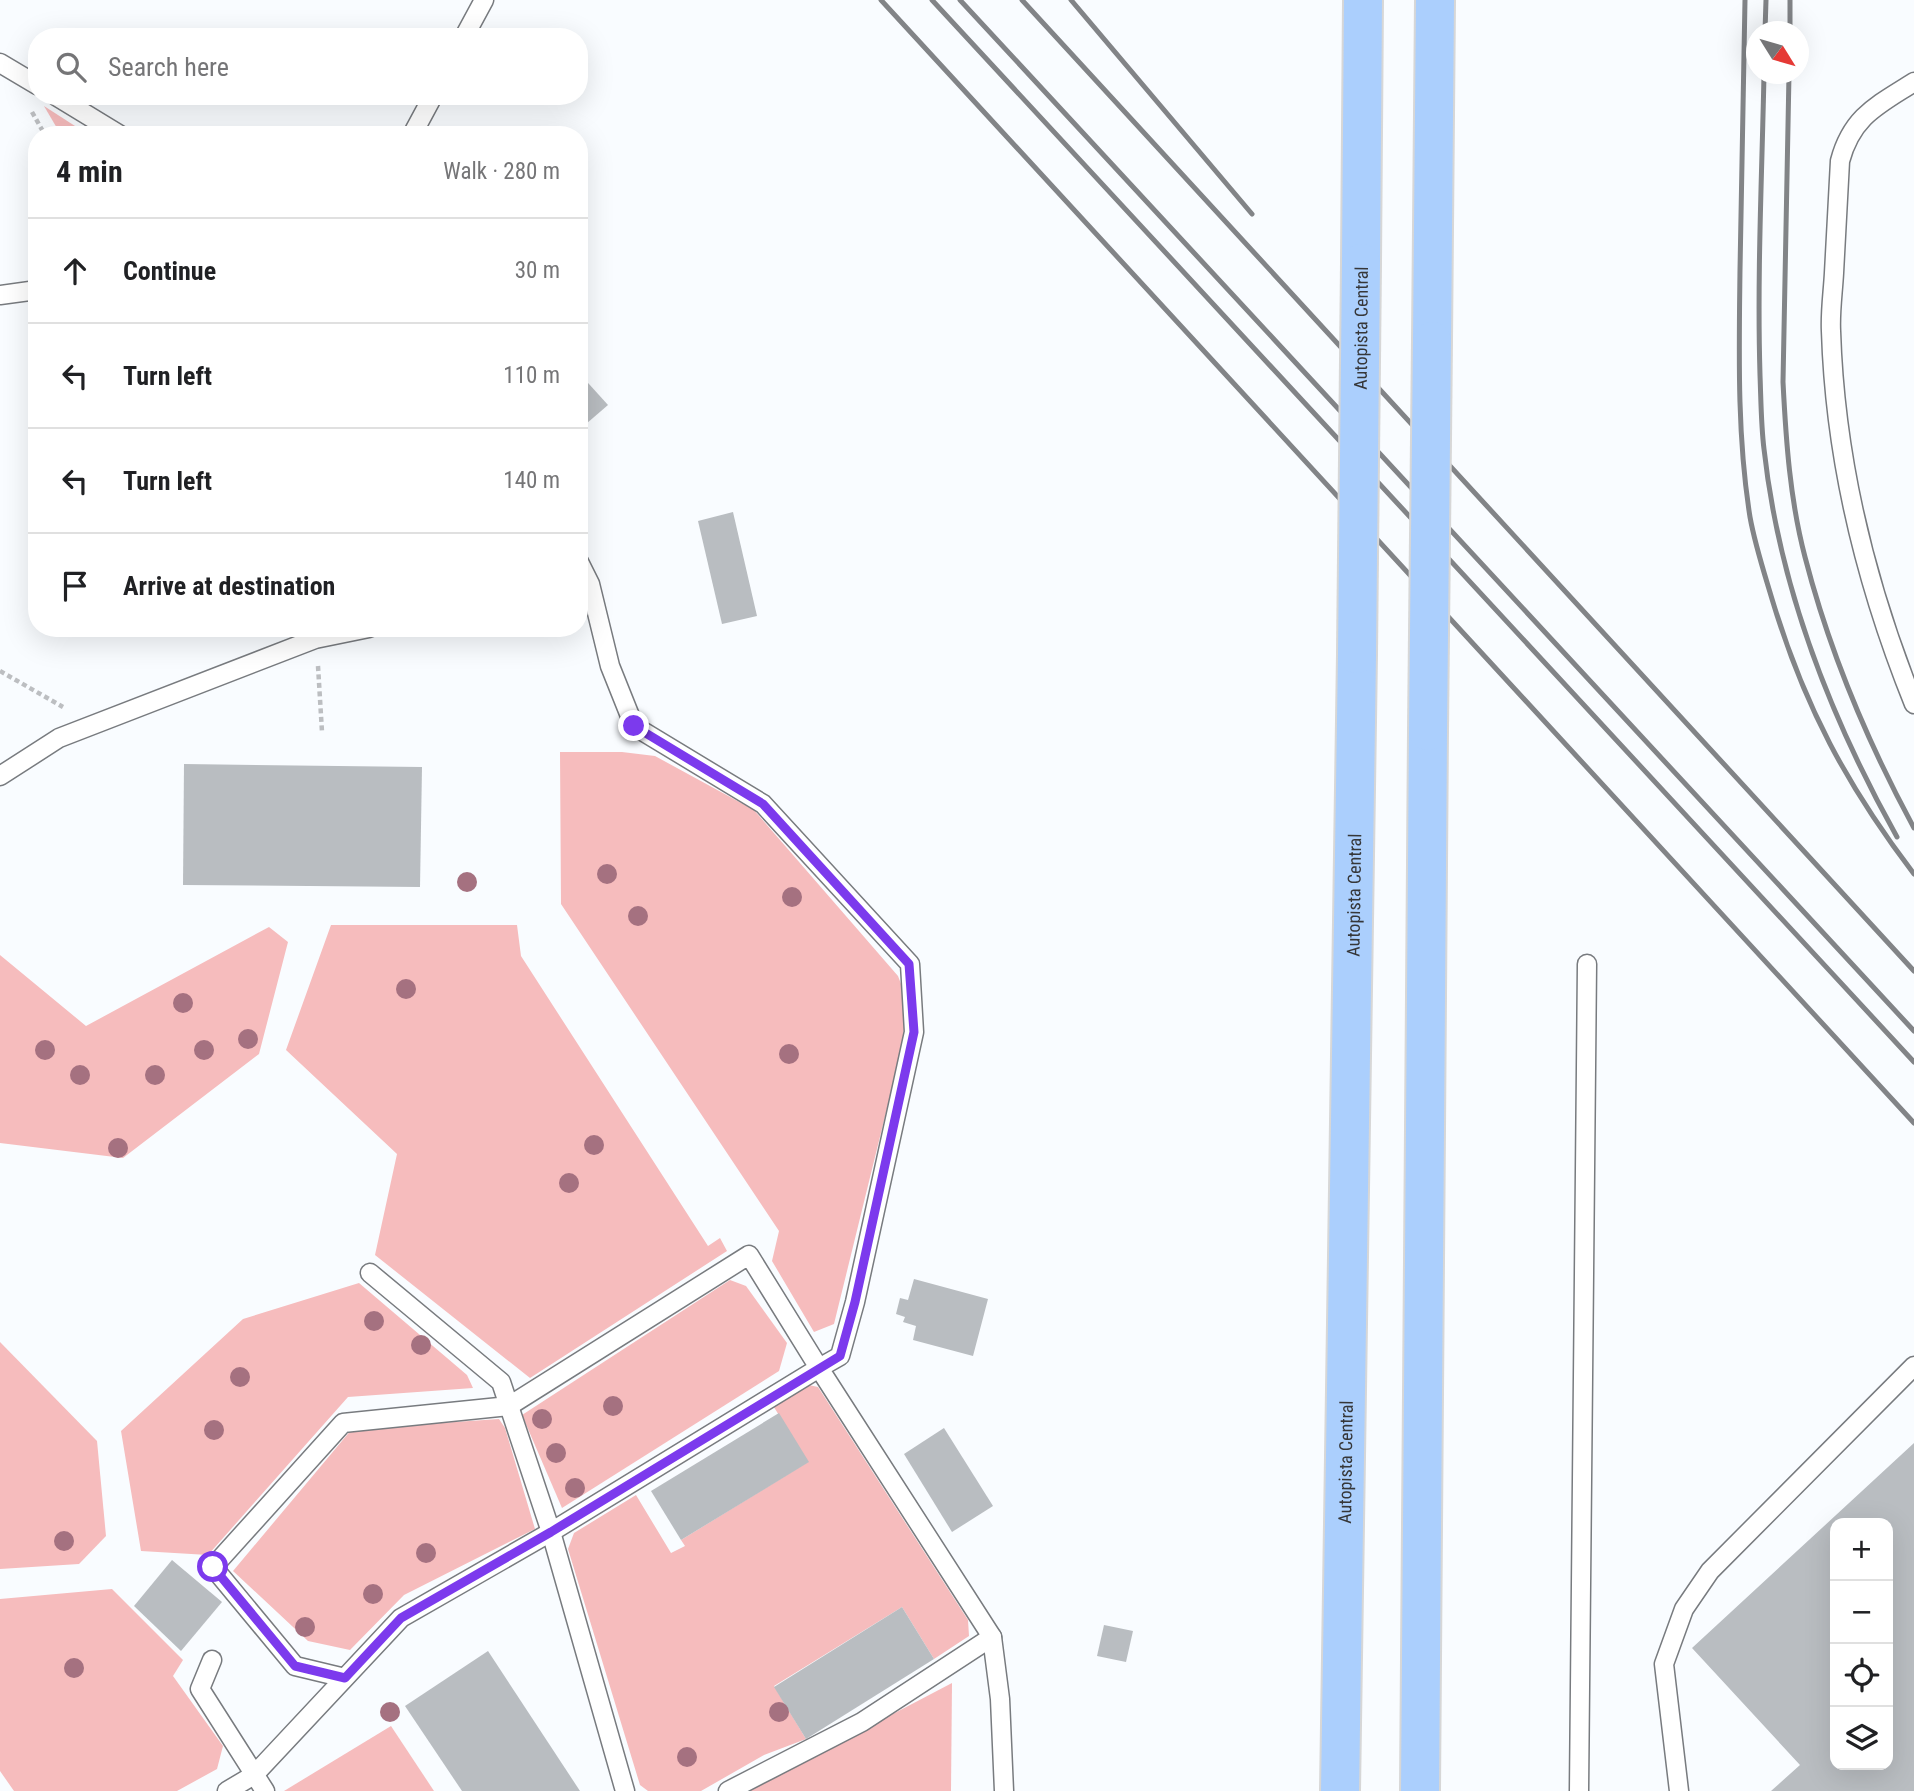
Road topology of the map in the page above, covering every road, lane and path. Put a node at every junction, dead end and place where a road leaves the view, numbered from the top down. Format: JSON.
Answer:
{"nodes":[{"id":1,"x":484,"y":0,"type":"edge"},
{"id":2,"x":1363,"y":0,"type":"edge"},
{"id":3,"x":1435,"y":0,"type":"edge"},
{"id":4,"x":469,"y":28,"type":"edge"},
{"id":5,"x":0,"y":63,"type":"edge"},
{"id":6,"x":28,"y":80,"type":"edge"},
{"id":7,"x":1914,"y":82,"type":"edge"},
{"id":8,"x":71,"y":105,"type":"edge"},
{"id":9,"x":428,"y":105,"type":"edge"},
{"id":10,"x":105,"y":126,"type":"edge"},
{"id":11,"x":417,"y":126,"type":"edge"},
{"id":12,"x":28,"y":291,"type":"edge"},
{"id":13,"x":0,"y":295,"type":"edge"},
{"id":14,"x":588,"y":595,"type":"edge"},
{"id":15,"x":325,"y":637,"type":"edge"},
{"id":16,"x":315,"y":639,"type":"junction"},
{"id":17,"x":0,"y":671,"type":"edge"},
{"id":18,"x":1914,"y":704,"type":"edge"},
{"id":19,"x":94,"y":724,"type":"junction"},
{"id":20,"x":322,"y":732,"type":"dead end"},
{"id":21,"x":0,"y":776,"type":"edge"},
{"id":22,"x":1587,"y":964,"type":"dead end"},
{"id":23,"x":370,"y":1273,"type":"dead end"},
{"id":24,"x":1914,"y":1366,"type":"edge"},
{"id":25,"x":819,"y":1368,"type":"junction"},
{"id":26,"x":509,"y":1406,"type":"junction"},
{"id":27,"x":551,"y":1532,"type":"junction"},
{"id":28,"x":992,"y":1637,"type":"junction"},
{"id":29,"x":212,"y":1660,"type":"dead end"},
{"id":30,"x":345,"y":1678,"type":"junction"},
{"id":31,"x":254,"y":1775,"type":"junction"},
{"id":32,"x":227,"y":1791,"type":"edge"},
{"id":33,"x":265,"y":1791,"type":"edge"},
{"id":34,"x":625,"y":1791,"type":"edge"},
{"id":35,"x":727,"y":1791,"type":"edge"},
{"id":36,"x":1004,"y":1791,"type":"edge"},
{"id":37,"x":1340,"y":1791,"type":"edge"},
{"id":38,"x":1420,"y":1791,"type":"edge"},
{"id":39,"x":1579,"y":1791,"type":"edge"},
{"id":40,"x":1679,"y":1791,"type":"edge"}],
"edges":[{"from":1,"to":4,"type":"lane"},
{"from":2,"to":37,"type":"highway","name":"Autopista Central","bridge":true},
{"from":3,"to":38,"type":"highway","bridge":true},
{"from":5,"to":6,"type":"lane"},
{"from":7,"to":18,"type":"lane"},
{"from":8,"to":10,"type":"lane"},
{"from":9,"to":11,"type":"lane"},
{"from":12,"to":13,"type":"lane"},
{"from":14,"to":25,"type":"lane"},
{"from":15,"to":16,"type":"lane"},
{"from":16,"to":19,"type":"lane"},
{"from":16,"to":20,"type":"path"},
{"from":17,"to":19,"type":"path"},
{"from":19,"to":21,"type":"lane"},
{"from":22,"to":39,"type":"lane"},
{"from":23,"to":26,"type":"lane"},
{"from":24,"to":40,"type":"lane"},
{"from":25,"to":26,"type":"lane"},
{"from":25,"to":27,"type":"lane"},
{"from":25,"to":28,"type":"lane"},
{"from":26,"to":27,"type":"lane"},
{"from":26,"to":30,"type":"lane"},
{"from":27,"to":30,"type":"lane"},
{"from":27,"to":34,"type":"lane"},
{"from":28,"to":35,"type":"lane"},
{"from":28,"to":36,"type":"lane"},
{"from":29,"to":31,"type":"lane"},
{"from":30,"to":31,"type":"lane"},
{"from":31,"to":32,"type":"lane"},
{"from":31,"to":33,"type":"lane"}]}
